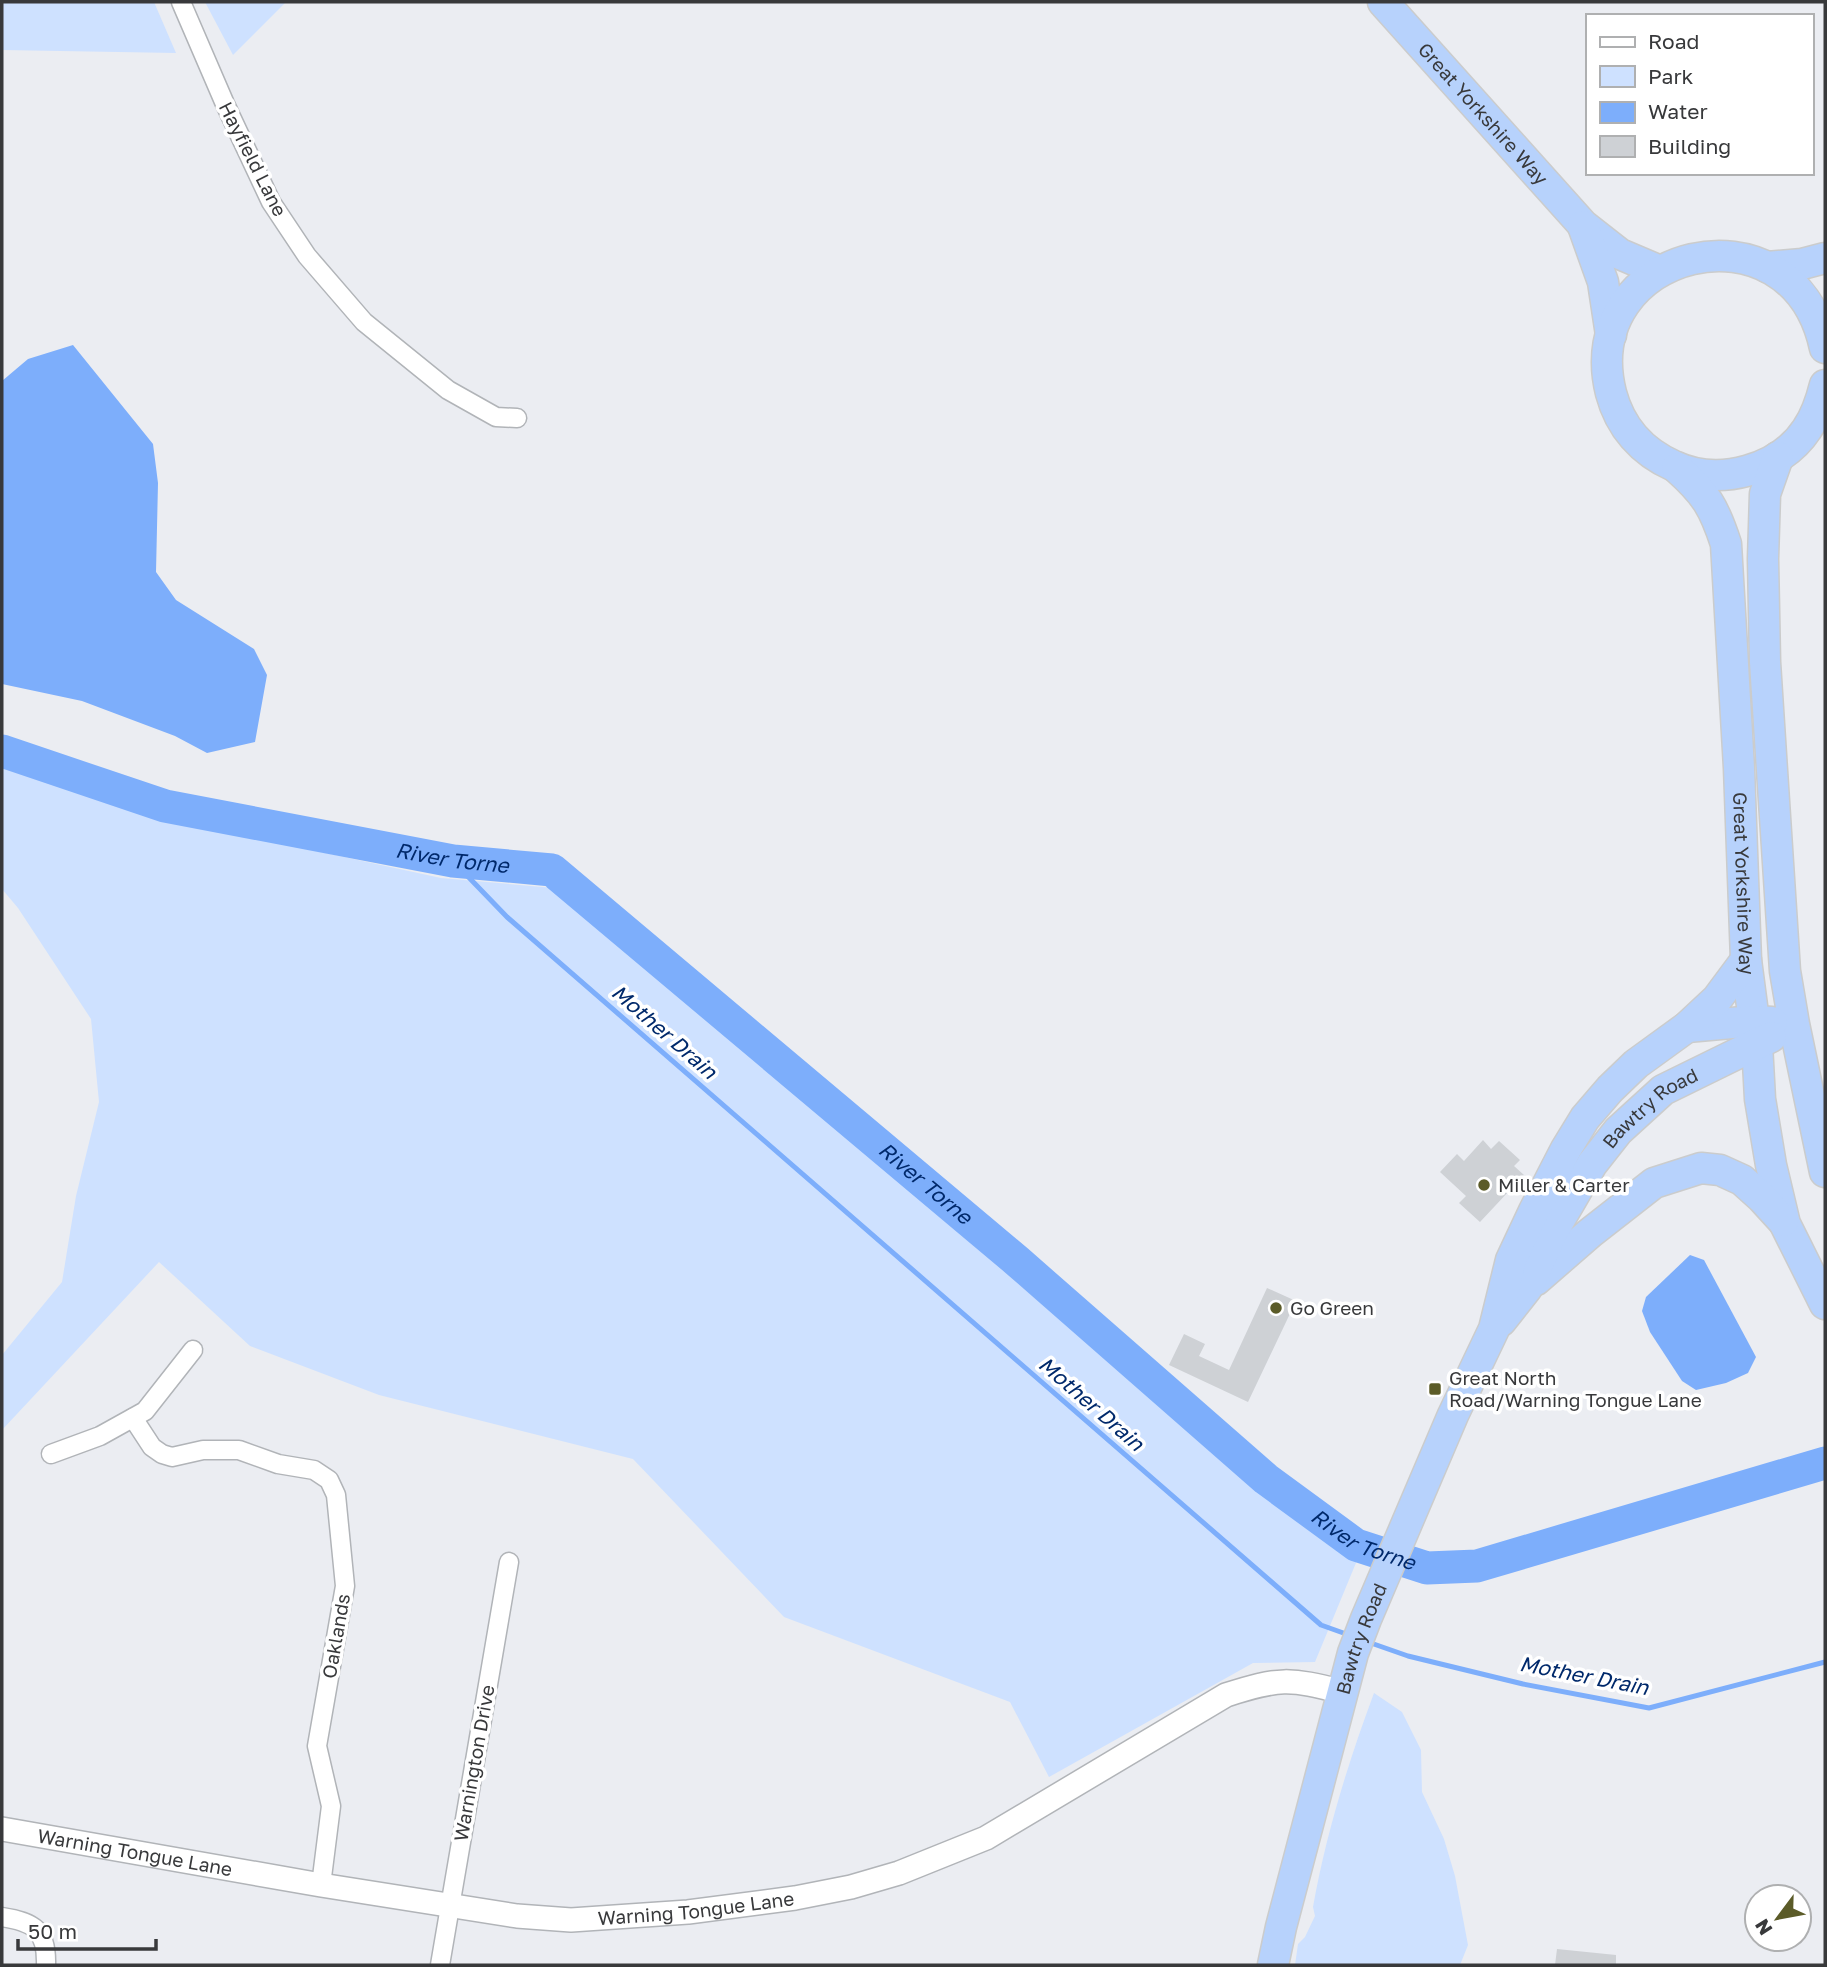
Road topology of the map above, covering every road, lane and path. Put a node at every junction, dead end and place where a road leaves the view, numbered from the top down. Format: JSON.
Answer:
{"nodes":[{"id":1,"x":181,"y":2,"type":"edge"},
{"id":2,"x":1383,"y":2,"type":"edge"},
{"id":3,"x":1583,"y":225,"type":"junction"},
{"id":4,"x":1825,"y":258,"type":"edge"},
{"id":5,"x":1767,"y":267,"type":"junction"},
{"id":6,"x":1660,"y":271,"type":"junction"},
{"id":7,"x":1824,"y":334,"type":"edge"},
{"id":8,"x":1611,"y":335,"type":"junction"},
{"id":9,"x":1825,"y":385,"type":"edge"},
{"id":10,"x":517,"y":418,"type":"dead end"},
{"id":11,"x":1778,"y":457,"type":"junction"},
{"id":12,"x":1677,"y":468,"type":"junction"},
{"id":13,"x":1746,"y":960,"type":"junction"},
{"id":14,"x":1794,"y":1024,"type":"junction"},
{"id":15,"x":1688,"y":1027,"type":"junction"},
{"id":16,"x":1755,"y":1032,"type":"junction"},
{"id":17,"x":1825,"y":1172,"type":"edge"},
{"id":18,"x":1785,"y":1224,"type":"junction"},
{"id":19,"x":1527,"y":1288,"type":"junction"},
{"id":20,"x":1825,"y":1304,"type":"edge"},
{"id":21,"x":1494,"y":1329,"type":"junction"},
{"id":22,"x":193,"y":1350,"type":"dead end"},
{"id":23,"x":133,"y":1418,"type":"junction"},
{"id":24,"x":51,"y":1454,"type":"dead end"},
{"id":25,"x":509,"y":1562,"type":"dead end"},
{"id":26,"x":1343,"y":1692,"type":"junction"},
{"id":27,"x":2,"y":1829,"type":"edge"},
{"id":28,"x":321,"y":1885,"type":"junction"},
{"id":29,"x":449,"y":1906,"type":"junction"},
{"id":30,"x":2,"y":1917,"type":"edge"},
{"id":31,"x":46,"y":1965,"type":"edge"},
{"id":32,"x":440,"y":1965,"type":"edge"},
{"id":33,"x":1273,"y":1965,"type":"edge"}],
"edges":[{"from":1,"to":10,"type":"street","name":"Hayfield Lane"},
{"from":2,"to":3,"type":"highway","name":"Great Yorkshire Way"},
{"from":3,"to":6,"type":"highway","name":"Great Yorkshire Way"},
{"from":3,"to":8,"type":"highway","name":"Great Yorkshire Way"},
{"from":4,"to":5,"type":"highway"},
{"from":5,"to":6,"type":"highway"},
{"from":5,"to":7,"type":"highway"},
{"from":6,"to":8,"type":"highway"},
{"from":8,"to":12,"type":"highway"},
{"from":9,"to":11,"type":"highway"},
{"from":11,"to":12,"type":"highway"},
{"from":11,"to":14,"type":"highway","name":"Great Yorkshire Way"},
{"from":12,"to":13,"type":"highway","name":"Great Yorkshire Way"},
{"from":13,"to":15,"type":"highway","name":"Bawtry Road"},
{"from":13,"to":16,"type":"highway","name":"Great Yorkshire Way"},
{"from":14,"to":16,"type":"highway","name":"Bawtry Road"},
{"from":14,"to":17,"type":"highway","name":"Great Yorkshire Way"},
{"from":15,"to":16,"type":"highway","name":"Bawtry Road"},
{"from":15,"to":21,"type":"highway","name":"Bawtry Road"},
{"from":16,"to":18,"type":"highway","name":"Great Yorkshire Way"},
{"from":16,"to":19,"type":"highway","name":"Bawtry Road"},
{"from":18,"to":19,"type":"highway"},
{"from":18,"to":20,"type":"highway","name":"Great Yorkshire Way"},
{"from":19,"to":21,"type":"highway","name":"Bawtry Road"},
{"from":21,"to":26,"type":"highway","name":"Bawtry Road"},
{"from":22,"to":23,"type":"street"},
{"from":23,"to":24,"type":"street"},
{"from":23,"to":28,"type":"street","name":"Oaklands"},
{"from":25,"to":29,"type":"street","name":"Warnington Drive"},
{"from":26,"to":29,"type":"street","name":"Warning Tongue Lane"},
{"from":26,"to":33,"type":"highway","name":"Bawtry Road"},
{"from":27,"to":28,"type":"street","name":"Warning Tongue Lane"},
{"from":28,"to":29,"type":"street","name":"Warning Tongue Lane"},
{"from":29,"to":32,"type":"street","name":"Warnington Drive"},
{"from":30,"to":31,"type":"street"}]}
